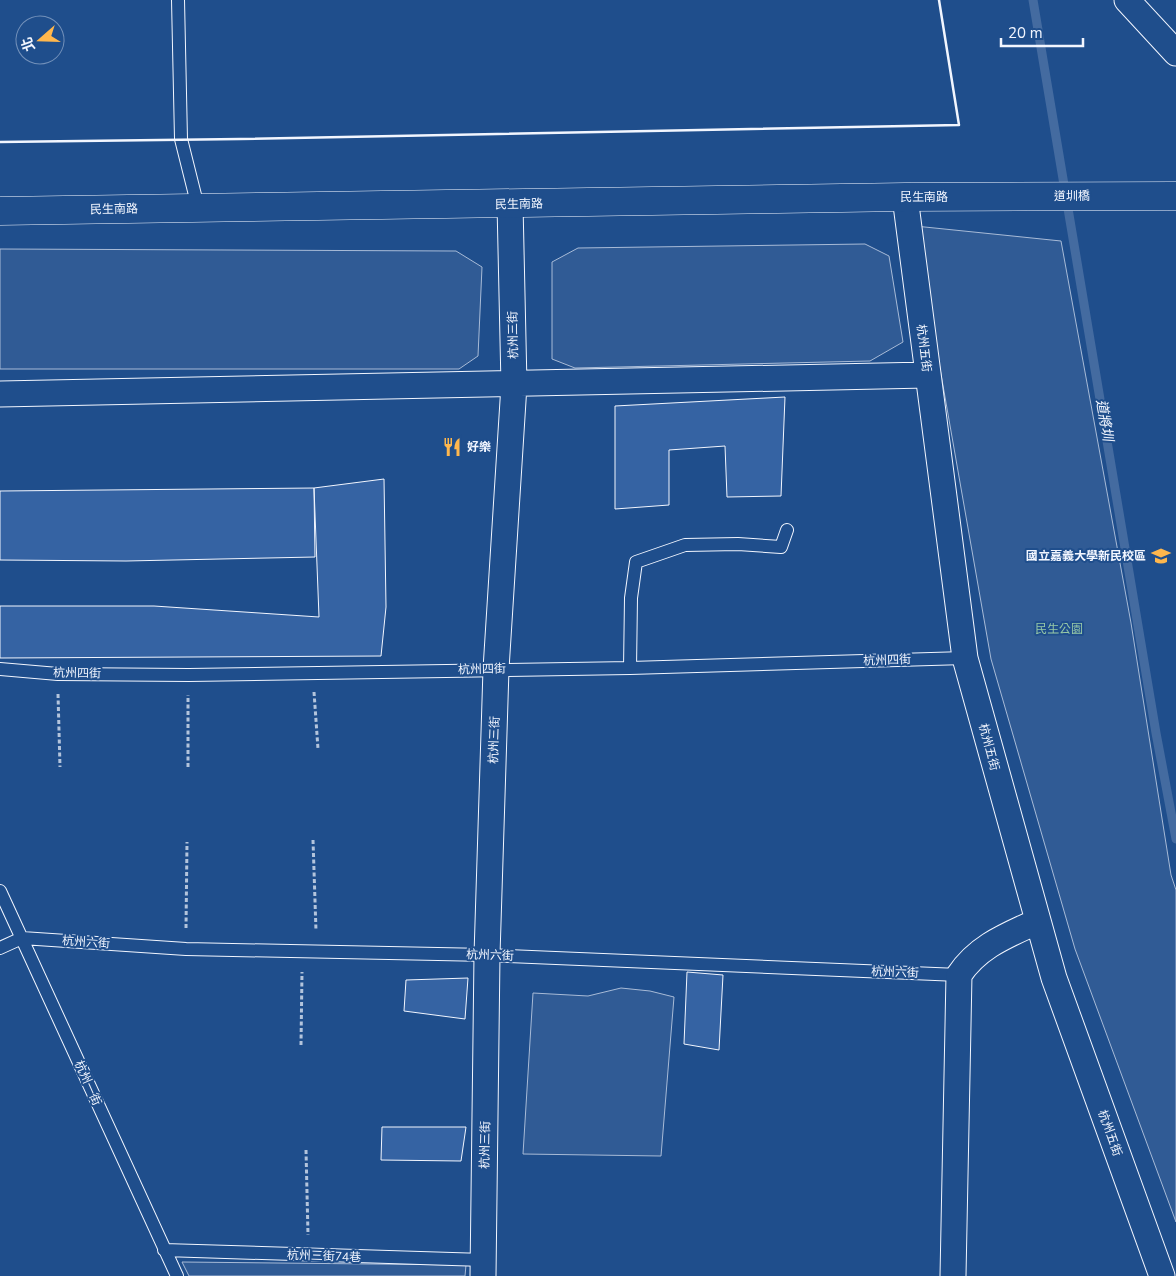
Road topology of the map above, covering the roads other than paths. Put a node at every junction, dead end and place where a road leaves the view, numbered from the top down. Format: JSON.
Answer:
{"nodes":[{"id":1,"x":178,"y":0,"type":"edge"},
{"id":2,"x":1127,"y":0,"type":"edge"},
{"id":3,"x":1176,"y":53,"type":"edge"},
{"id":4,"x":1038,"y":196,"type":"joint"},
{"id":5,"x":1176,"y":196,"type":"edge"},
{"id":6,"x":905,"y":197,"type":"junction"},
{"id":7,"x":510,"y":204,"type":"junction"},
{"id":8,"x":198,"y":207,"type":"junction"},
{"id":9,"x":0,"y":212,"type":"edge"},
{"id":10,"x":927,"y":375,"type":"junction"},
{"id":11,"x":514,"y":385,"type":"junction"},
{"id":12,"x":0,"y":394,"type":"edge"},
{"id":13,"x":786,"y":530,"type":"dead end"},
{"id":14,"x":965,"y":658,"type":"junction"},
{"id":15,"x":630,"y":668,"type":"junction"},
{"id":16,"x":0,"y":669,"type":"edge"},
{"id":17,"x":496,"y":669,"type":"junction"},
{"id":18,"x":0,"y":891,"type":"edge"},
{"id":19,"x":1038,"y":921,"type":"junction"},
{"id":20,"x":22,"y":938,"type":"junction"},
{"id":21,"x":0,"y":948,"type":"edge"},
{"id":22,"x":487,"y":955,"type":"junction"},
{"id":23,"x":959,"y":974,"type":"junction"},
{"id":24,"x":164,"y":1250,"type":"junction"},
{"id":25,"x":483,"y":1268,"type":"edge"},
{"id":26,"x":177,"y":1276,"type":"edge"},
{"id":27,"x":953,"y":1276,"type":"edge"},
{"id":28,"x":1162,"y":1276,"type":"edge"}],
"edges":[{"from":1,"to":8,"type":"lane"},
{"from":2,"to":3,"type":"street"},
{"from":4,"to":5,"type":"main road","name":"道圳橋"},
{"from":4,"to":6,"type":"main road","name":"民生南路"},
{"from":6,"to":7,"type":"main road","name":"民生南路"},
{"from":6,"to":10,"type":"street","name":"杭州五街"},
{"from":7,"to":8,"type":"main road","name":"民生南路"},
{"from":7,"to":11,"type":"street","name":"杭州三街"},
{"from":8,"to":9,"type":"main road","name":"民生南路"},
{"from":10,"to":11,"type":"street"},
{"from":10,"to":14,"type":"street","name":"杭州五街"},
{"from":11,"to":12,"type":"street"},
{"from":11,"to":17,"type":"street","name":"杭州三街"},
{"from":13,"to":15,"type":"lane"},
{"from":14,"to":15,"type":"lane","name":"杭州四街"},
{"from":14,"to":19,"type":"street","name":"杭州五街"},
{"from":15,"to":17,"type":"lane","name":"杭州四街"},
{"from":16,"to":17,"type":"lane","name":"杭州四街"},
{"from":17,"to":22,"type":"street","name":"杭州三街"},
{"from":18,"to":20,"type":"lane","name":"杭州一街"},
{"from":19,"to":23,"type":"street"},
{"from":19,"to":28,"type":"street","name":"杭州五街"},
{"from":20,"to":21,"type":"lane"},
{"from":20,"to":22,"type":"lane","name":"杭州六街"},
{"from":20,"to":24,"type":"lane","name":"杭州一街"},
{"from":22,"to":23,"type":"lane","name":"杭州六街"},
{"from":22,"to":25,"type":"street","name":"杭州三街"},
{"from":23,"to":27,"type":"street"},
{"from":24,"to":25,"type":"lane","name":"杭州三街74巷"},
{"from":24,"to":26,"type":"lane","name":"杭州一街"}]}
